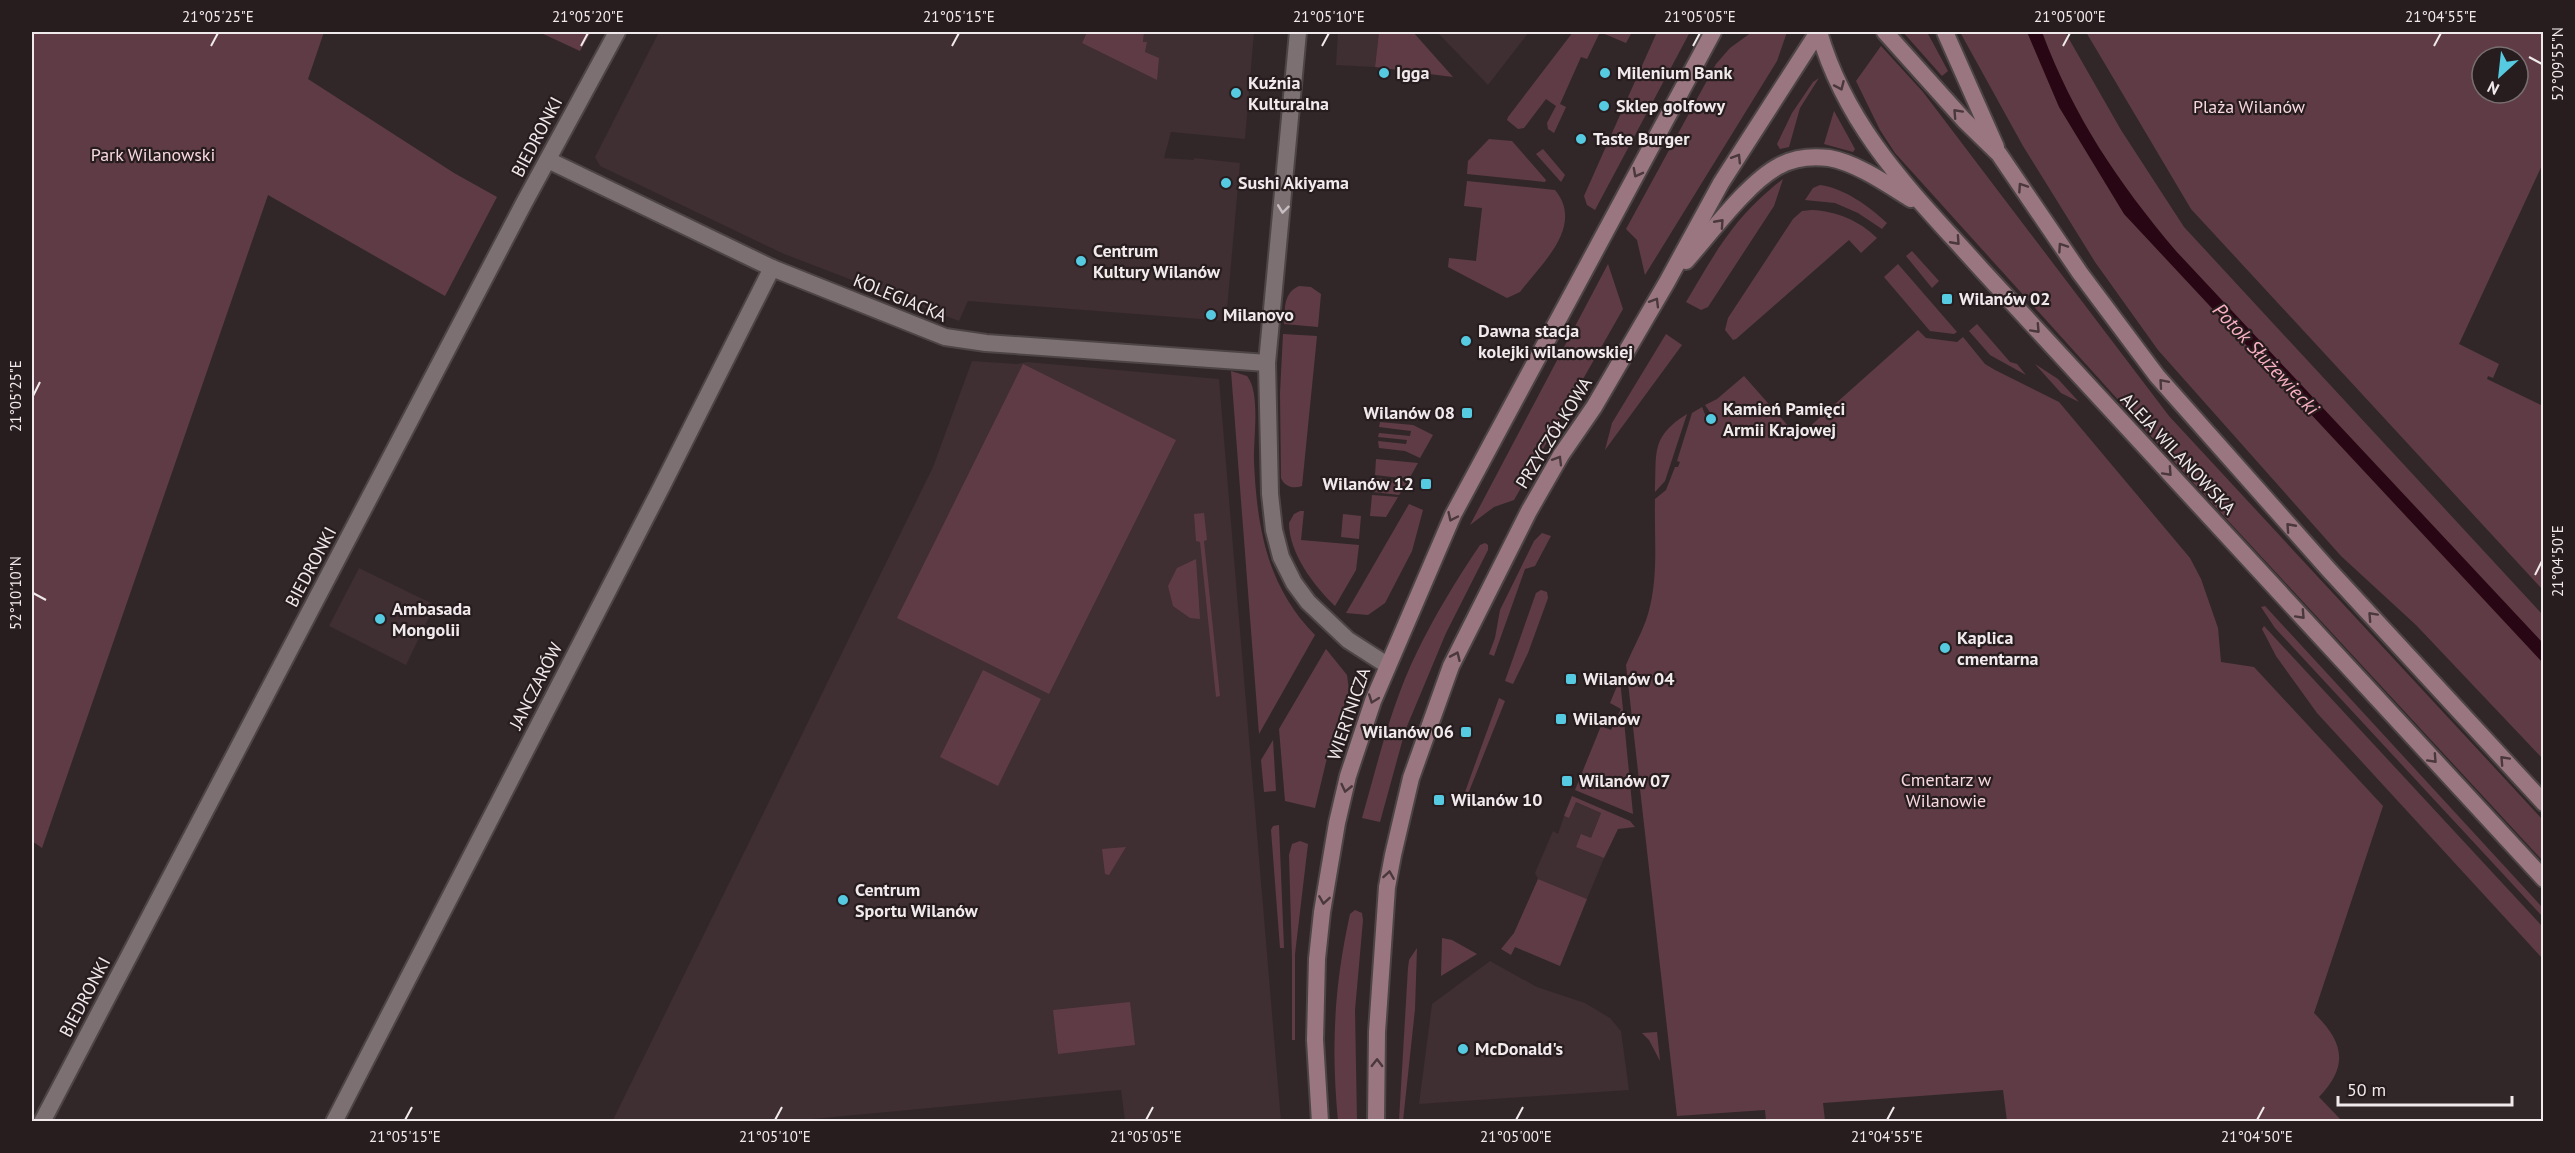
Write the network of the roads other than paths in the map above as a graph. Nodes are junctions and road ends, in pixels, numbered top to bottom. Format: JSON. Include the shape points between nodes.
{"nodes":[{"id":1,"x":617,"y":32,"type":"edge"},
{"id":2,"x":1298,"y":32,"type":"edge"},
{"id":3,"x":1713,"y":32,"type":"edge"},
{"id":4,"x":1722,"y":32,"type":"edge"},
{"id":5,"x":1818,"y":32,"type":"edge"},
{"id":6,"x":1885,"y":32,"type":"edge"},
{"id":7,"x":1945,"y":32,"type":"edge"},
{"id":8,"x":1704,"y":47,"type":"junction"},
{"id":9,"x":1999,"y":154,"type":"junction"},
{"id":10,"x":548,"y":160,"type":"junction"},
{"id":11,"x":1929,"y":211,"type":"junction"},
{"id":12,"x":772,"y":268,"type":"junction"},
{"id":13,"x":1667,"y":282,"type":"junction"},
{"id":14,"x":1267,"y":363,"type":"junction"},
{"id":15,"x":1387,"y":665,"type":"junction"},
{"id":16,"x":2544,"y":803,"type":"edge"},
{"id":17,"x":2544,"y":879,"type":"edge"},
{"id":18,"x":42,"y":1122,"type":"edge"},
{"id":19,"x":334,"y":1122,"type":"edge"},
{"id":20,"x":1320,"y":1122,"type":"edge"},
{"id":21,"x":1376,"y":1122,"type":"edge"}],
"edges":[{"from":1,"to":10,"type":"street","name":"BIEDRONKI"},
{"from":2,"to":14,"type":"street","name":"WIERTNICZA","one_way":true},
{"from":3,"to":8,"type":"main road"},
{"from":4,"to":8,"type":"main road"},
{"from":5,"to":11,"type":"main road","name":"ALEJA WILANOWSKA","one_way":true,"via":[[1859,124]]},
{"from":13,"to":5,"type":"main road","name":"PRZYCZÓŁKOWA","one_way":true,"via":[[1721,183]]},
{"from":9,"to":6,"type":"main road","name":"ALEJA WILANOWSKA","one_way":true},
{"from":7,"to":9,"type":"main road"},
{"from":8,"to":15,"type":"main road","one_way":true,"via":[[1453,515]]},
{"from":16,"to":9,"type":"main road","name":"ALEJA WILANOWSKA","one_way":true,"via":[[2157,376],[2080,273]]},
{"from":10,"to":12,"type":"street","name":"KOLEGIACKA"},
{"from":10,"to":18,"type":"street","name":"BIEDRONKI"},
{"from":13,"to":11,"type":"main road","one_way":true,"via":[[1750,190],[1778,166],[1792,160],[1810,157],[1849,165]]},
{"from":11,"to":17,"type":"main road","name":"ALEJA WILANOWSKA","one_way":true},
{"from":12,"to":14,"type":"street","name":"KOLEGIACKA","via":[[945,337]]},
{"from":12,"to":19,"type":"street","name":"JANCZARÓW"},
{"from":21,"to":13,"type":"main road","name":"PRZYCZÓŁKOWA","one_way":true,"via":[[1377,1032],[1388,887],[1411,778],[1434,710],[1469,626],[1529,511]]},
{"from":14,"to":15,"type":"street","name":"WIERTNICZA","via":[[1270,494],[1281,557],[1294,583],[1316,610],[1348,640]]},
{"from":15,"to":20,"type":"main road","name":"WIERTNICZA","one_way":true,"via":[[1348,776],[1322,912],[1315,1040]]}]}
